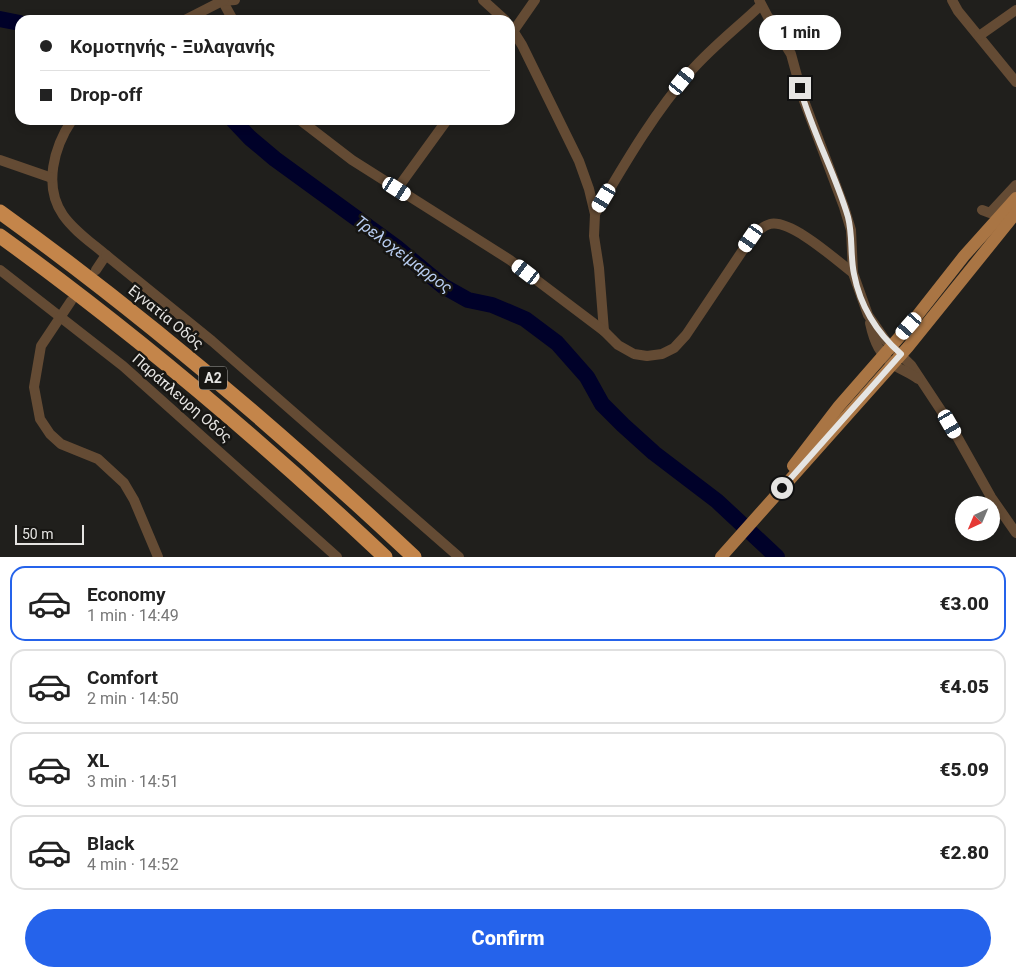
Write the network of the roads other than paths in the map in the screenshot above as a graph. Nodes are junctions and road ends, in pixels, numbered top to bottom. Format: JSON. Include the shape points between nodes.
{"nodes":[{"id":1,"x":223,"y":0,"type":"edge"},
{"id":2,"x":235,"y":0,"type":"edge"},
{"id":3,"x":484,"y":0,"type":"edge"},
{"id":4,"x":535,"y":0,"type":"edge"},
{"id":5,"x":952,"y":0,"type":"edge"},
{"id":6,"x":760,"y":3,"type":"edge"},
{"id":7,"x":1016,"y":10,"type":"edge"},
{"id":8,"x":194,"y":15,"type":"edge"},
{"id":9,"x":230,"y":15,"type":"edge"},
{"id":10,"x":500,"y":15,"type":"edge"},
{"id":11,"x":515,"y":26,"type":"edge"},
{"id":12,"x":979,"y":36,"type":"junction"},
{"id":13,"x":515,"y":39,"type":"edge"},
{"id":14,"x":1016,"y":82,"type":"edge"},
{"id":15,"x":70,"y":125,"type":"edge"},
{"id":16,"x":306,"y":125,"type":"edge"},
{"id":17,"x":443,"y":125,"type":"edge"},
{"id":18,"x":0,"y":160,"type":"edge"},
{"id":19,"x":52,"y":178,"type":"junction"},
{"id":20,"x":1016,"y":185,"type":"edge"},
{"id":21,"x":397,"y":189,"type":"junction"},
{"id":22,"x":1016,"y":198,"type":"edge"},
{"id":23,"x":982,"y":210,"type":"dead end"},
{"id":24,"x":0,"y":212,"type":"edge"},
{"id":25,"x":1016,"y":213,"type":"edge"},
{"id":26,"x":595,"y":214,"type":"junction"},
{"id":27,"x":0,"y":236,"type":"edge"},
{"id":28,"x":106,"y":255,"type":"junction"},
{"id":29,"x":0,"y":270,"type":"edge"},
{"id":30,"x":96,"y":270,"type":"dead end"},
{"id":31,"x":854,"y":273,"type":"junction"},
{"id":32,"x":70,"y":301,"type":"dead end"},
{"id":33,"x":60,"y":315,"type":"junction"},
{"id":34,"x":604,"y":331,"type":"junction"},
{"id":35,"x":892,"y":355,"type":"junction"},
{"id":36,"x":1016,"y":533,"type":"edge"},
{"id":37,"x":158,"y":557,"type":"edge"},
{"id":38,"x":337,"y":557,"type":"edge"},
{"id":39,"x":385,"y":557,"type":"edge"},
{"id":40,"x":414,"y":557,"type":"edge"},
{"id":41,"x":459,"y":557,"type":"edge"},
{"id":42,"x":721,"y":557,"type":"edge"}],
"edges":[{"from":1,"to":2,"type":"street"},
{"from":1,"to":8,"type":"street"},
{"from":1,"to":9,"type":"street"},
{"from":3,"to":10,"type":"street"},
{"from":4,"to":11,"type":"street"},
{"from":5,"to":12,"type":"street"},
{"from":6,"to":26,"type":"street","via":[[691,70],[632,151]]},
{"from":6,"to":31,"type":"street","via":[[793,59],[803,98],[846,212],[851,230]]},
{"from":7,"to":12,"type":"street"},
{"from":12,"to":14,"type":"street"},
{"from":13,"to":26,"type":"street","via":[[579,161]]},
{"from":15,"to":19,"type":"street","via":[[55,157]]},
{"from":16,"to":21,"type":"street"},
{"from":17,"to":21,"type":"street"},
{"from":18,"to":19,"type":"street"},
{"from":19,"to":28,"type":"street","via":[[54,197],[64,218]]},
{"from":20,"to":23,"type":"street","via":[[990,213]]},
{"from":21,"to":34,"type":"street","via":[[510,260]]},
{"from":22,"to":35,"type":"main road","via":[[964,256]]},
{"from":24,"to":40,"type":"highway","name":"Εγνατία Οδός","number":"Α2","via":[[105,290],[264,420]]},
{"from":25,"to":35,"type":"main road"},
{"from":26,"to":34,"type":"street","via":[[594,236]]},
{"from":27,"to":39,"type":"highway","number":"Α2","via":[[170,367],[330,505]]},
{"from":28,"to":30,"type":"street"},
{"from":28,"to":41,"type":"street","via":[[212,340]]},
{"from":29,"to":33,"type":"street","name":"Παράπλευρη Οδός"},
{"from":31,"to":34,"type":"street","via":[[792,229],[769,224],[751,238],[674,348],[662,354],[634,354],[618,345]]},
{"from":31,"to":35,"type":"street","via":[[868,315]]},
{"from":32,"to":33,"type":"street"},
{"from":33,"to":37,"type":"street","via":[[41,346],[35,372],[34,387],[40,419],[61,444],[98,459],[124,483]]},
{"from":33,"to":38,"type":"street","name":"Παράπλευρη Οδός","via":[[138,379]]},
{"from":35,"to":36,"type":"street","via":[[921,382]]},
{"from":35,"to":42,"type":"main road"}]}
